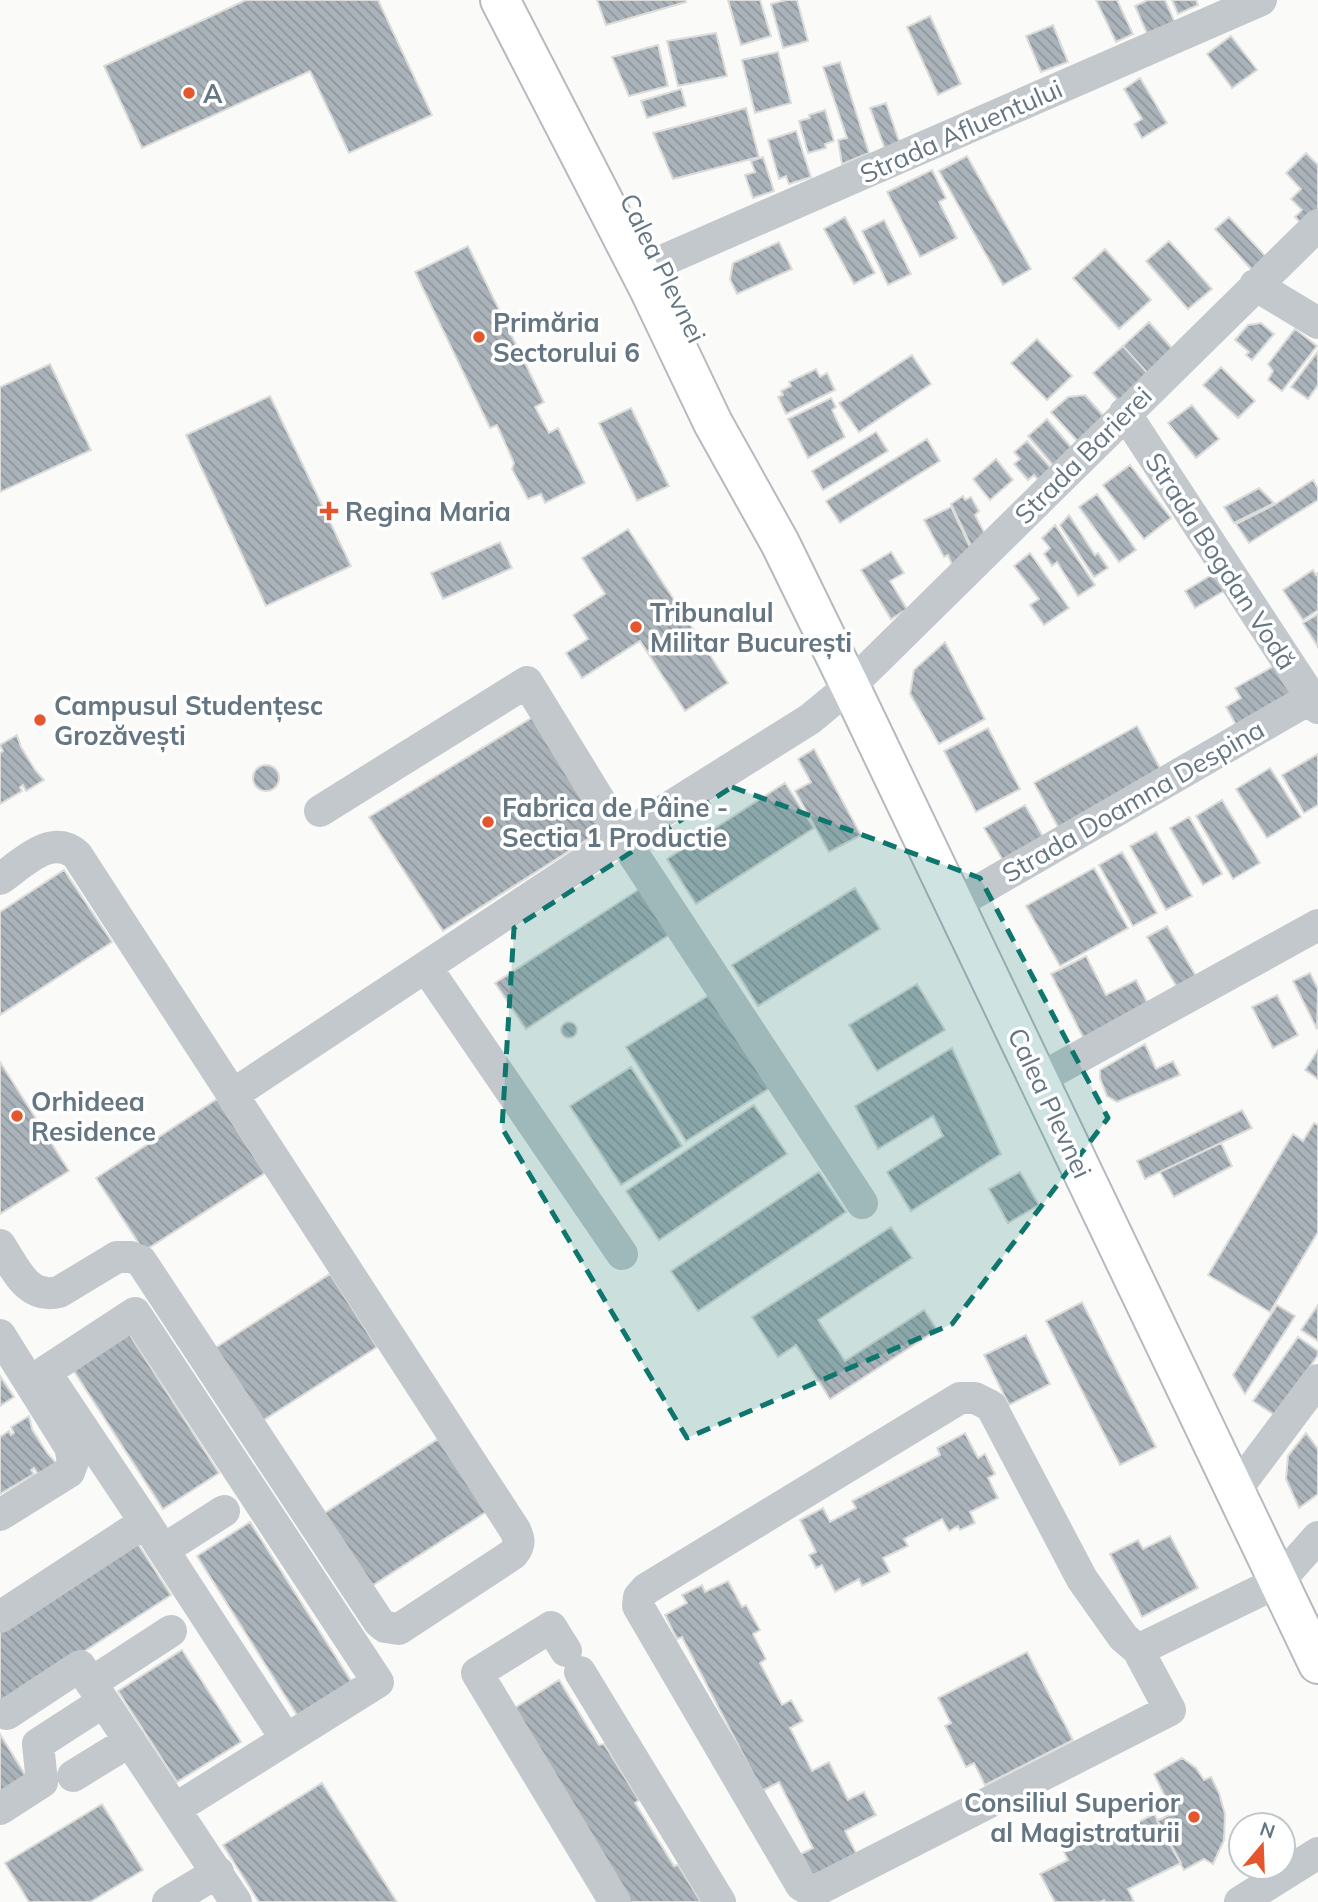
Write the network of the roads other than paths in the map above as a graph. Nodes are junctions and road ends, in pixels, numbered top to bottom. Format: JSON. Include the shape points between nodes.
{"nodes":[{"id":1,"x":471,"y":0,"type":"edge"},
{"id":2,"x":1261,"y":0,"type":"edge"},
{"id":3,"x":521,"y":2,"type":"edge"},
{"id":4,"x":546,"y":90,"type":"junction"},
{"id":5,"x":1318,"y":225,"type":"edge"},
{"id":6,"x":662,"y":261,"type":"junction"},
{"id":7,"x":1255,"y":285,"type":"junction"},
{"id":8,"x":1318,"y":323,"type":"edge"},
{"id":9,"x":1125,"y":413,"type":"junction"},
{"id":10,"x":780,"y":544,"type":"junction"},
{"id":11,"x":850,"y":686,"type":"junction"},
{"id":12,"x":1315,"y":703,"type":"edge"},
{"id":13,"x":320,"y":811,"type":"dead end"},
{"id":14,"x":622,"y":837,"type":"junction"},
{"id":15,"x":0,"y":879,"type":"edge"},
{"id":16,"x":954,"y":904,"type":"junction"},
{"id":17,"x":1318,"y":925,"type":"edge"},
{"id":18,"x":426,"y":967,"type":"junction"},
{"id":19,"x":1039,"y":1079,"type":"junction"},
{"id":20,"x":232,"y":1095,"type":"junction"},
{"id":21,"x":862,"y":1203,"type":"dead end"},
{"id":22,"x":0,"y":1245,"type":"edge"},
{"id":23,"x":622,"y":1254,"type":"dead end"},
{"id":24,"x":0,"y":1335,"type":"edge"},
{"id":25,"x":1318,"y":1380,"type":"edge"},
{"id":26,"x":1235,"y":1491,"type":"junction"},
{"id":27,"x":224,"y":1511,"type":"dead end"},
{"id":28,"x":0,"y":1515,"type":"edge"},
{"id":29,"x":145,"y":1522,"type":"junction"},
{"id":30,"x":1318,"y":1537,"type":"edge"},
{"id":31,"x":163,"y":1550,"type":"junction"},
{"id":32,"x":1278,"y":1582,"type":"junction"},
{"id":33,"x":0,"y":1617,"type":"edge"},
{"id":34,"x":171,"y":1631,"type":"dead end"},
{"id":35,"x":1138,"y":1650,"type":"junction"},
{"id":36,"x":1316,"y":1656,"type":"edge"},
{"id":37,"x":97,"y":1692,"type":"junction"},
{"id":38,"x":7,"y":1714,"type":"dead end"},
{"id":39,"x":286,"y":1739,"type":"junction"},
{"id":40,"x":130,"y":1741,"type":"junction"},
{"id":41,"x":74,"y":1776,"type":"dead end"},
{"id":42,"x":0,"y":1809,"type":"edge"},
{"id":43,"x":175,"y":1809,"type":"junction"},
{"id":44,"x":1318,"y":1853,"type":"edge"},
{"id":45,"x":218,"y":1872,"type":"junction"},
{"id":46,"x":168,"y":1902,"type":"edge"},
{"id":47,"x":236,"y":1902,"type":"edge"},
{"id":48,"x":615,"y":1902,"type":"edge"},
{"id":49,"x":720,"y":1902,"type":"edge"},
{"id":50,"x":1240,"y":1902,"type":"edge"}],
"edges":[{"from":1,"to":4,"type":"main road","name":"Calea Plevnei"},
{"from":2,"to":6,"type":"street","name":"Strada Afluentului"},
{"from":3,"to":4,"type":"main road","name":"Calea Plevnei"},
{"from":3,"to":6,"type":"main road","name":"Calea Plevnei"},
{"from":4,"to":10,"type":"main road","name":"Calea Plevnei","via":[[713,423]]},
{"from":5,"to":7,"type":"street","name":"Strada Barierei"},
{"from":6,"to":10,"type":"main road","name":"Calea Plevnei","via":[[733,411]]},
{"from":7,"to":8,"type":"street"},
{"from":7,"to":9,"type":"street","name":"Strada Barierei"},
{"from":9,"to":11,"type":"street","name":"Strada Barierei"},
{"from":9,"to":12,"type":"street","name":"Strada Bogdan Vodă"},
{"from":10,"to":11,"type":"main road","name":"Calea Plevnei"},
{"from":11,"to":14,"type":"street","name":"Strada Barierei","via":[[810,719]]},
{"from":11,"to":16,"type":"main road","name":"Calea Plevnei"},
{"from":12,"to":16,"type":"street","name":"Strada Doamna Despina"},
{"from":13,"to":14,"type":"street","via":[[527,682]]},
{"from":14,"to":18,"type":"street","name":"Strada Barierei"},
{"from":14,"to":21,"type":"street"},
{"from":15,"to":20,"type":"street","via":[[48,847],[69,848],[77,855]]},
{"from":16,"to":19,"type":"main road","name":"Calea Plevnei"},
{"from":17,"to":19,"type":"street"},
{"from":18,"to":20,"type":"street","name":"Strada Barierei"},
{"from":18,"to":23,"type":"street"},
{"from":19,"to":26,"type":"main road","name":"Calea Plevnei"},
{"from":20,"to":22,"type":"street","via":[[520,1539],[513,1554],[400,1629],[379,1622],[141,1261],[117,1257],[48,1295],[25,1284]]},
{"from":24,"to":28,"type":"street","via":[[70,1447],[73,1461],[69,1472]]},
{"from":25,"to":26,"type":"street"},
{"from":26,"to":32,"type":"main road","name":"Calea Plevnei"},
{"from":27,"to":31,"type":"street"},
{"from":29,"to":31,"type":"street"},
{"from":29,"to":33,"type":"street"},
{"from":29,"to":39,"type":"street","via":[[45,1372],[135,1313],[378,1682]]},
{"from":30,"to":32,"type":"street"},
{"from":31,"to":39,"type":"street"},
{"from":32,"to":35,"type":"street"},
{"from":32,"to":36,"type":"main road","name":"Calea Plevnei"},
{"from":34,"to":37,"type":"street"},
{"from":35,"to":35,"type":"street","via":[[1123,1637],[1082,1579],[991,1406],[975,1398],[960,1398],[657,1582],[639,1597],[638,1606],[801,1885],[810,1890],[1170,1710]]},
{"from":37,"to":38,"type":"street","via":[[80,1666]]},
{"from":37,"to":40,"type":"street"},
{"from":37,"to":42,"type":"street","via":[[38,1744],[42,1782]]},
{"from":39,"to":43,"type":"street"},
{"from":40,"to":41,"type":"street"},
{"from":40,"to":43,"type":"street"},
{"from":43,"to":45,"type":"street"},
{"from":44,"to":50,"type":"street"},
{"from":45,"to":46,"type":"street"},
{"from":45,"to":47,"type":"street"},
{"from":48,"to":49,"type":"street","via":[[477,1673],[551,1628]]}]}
